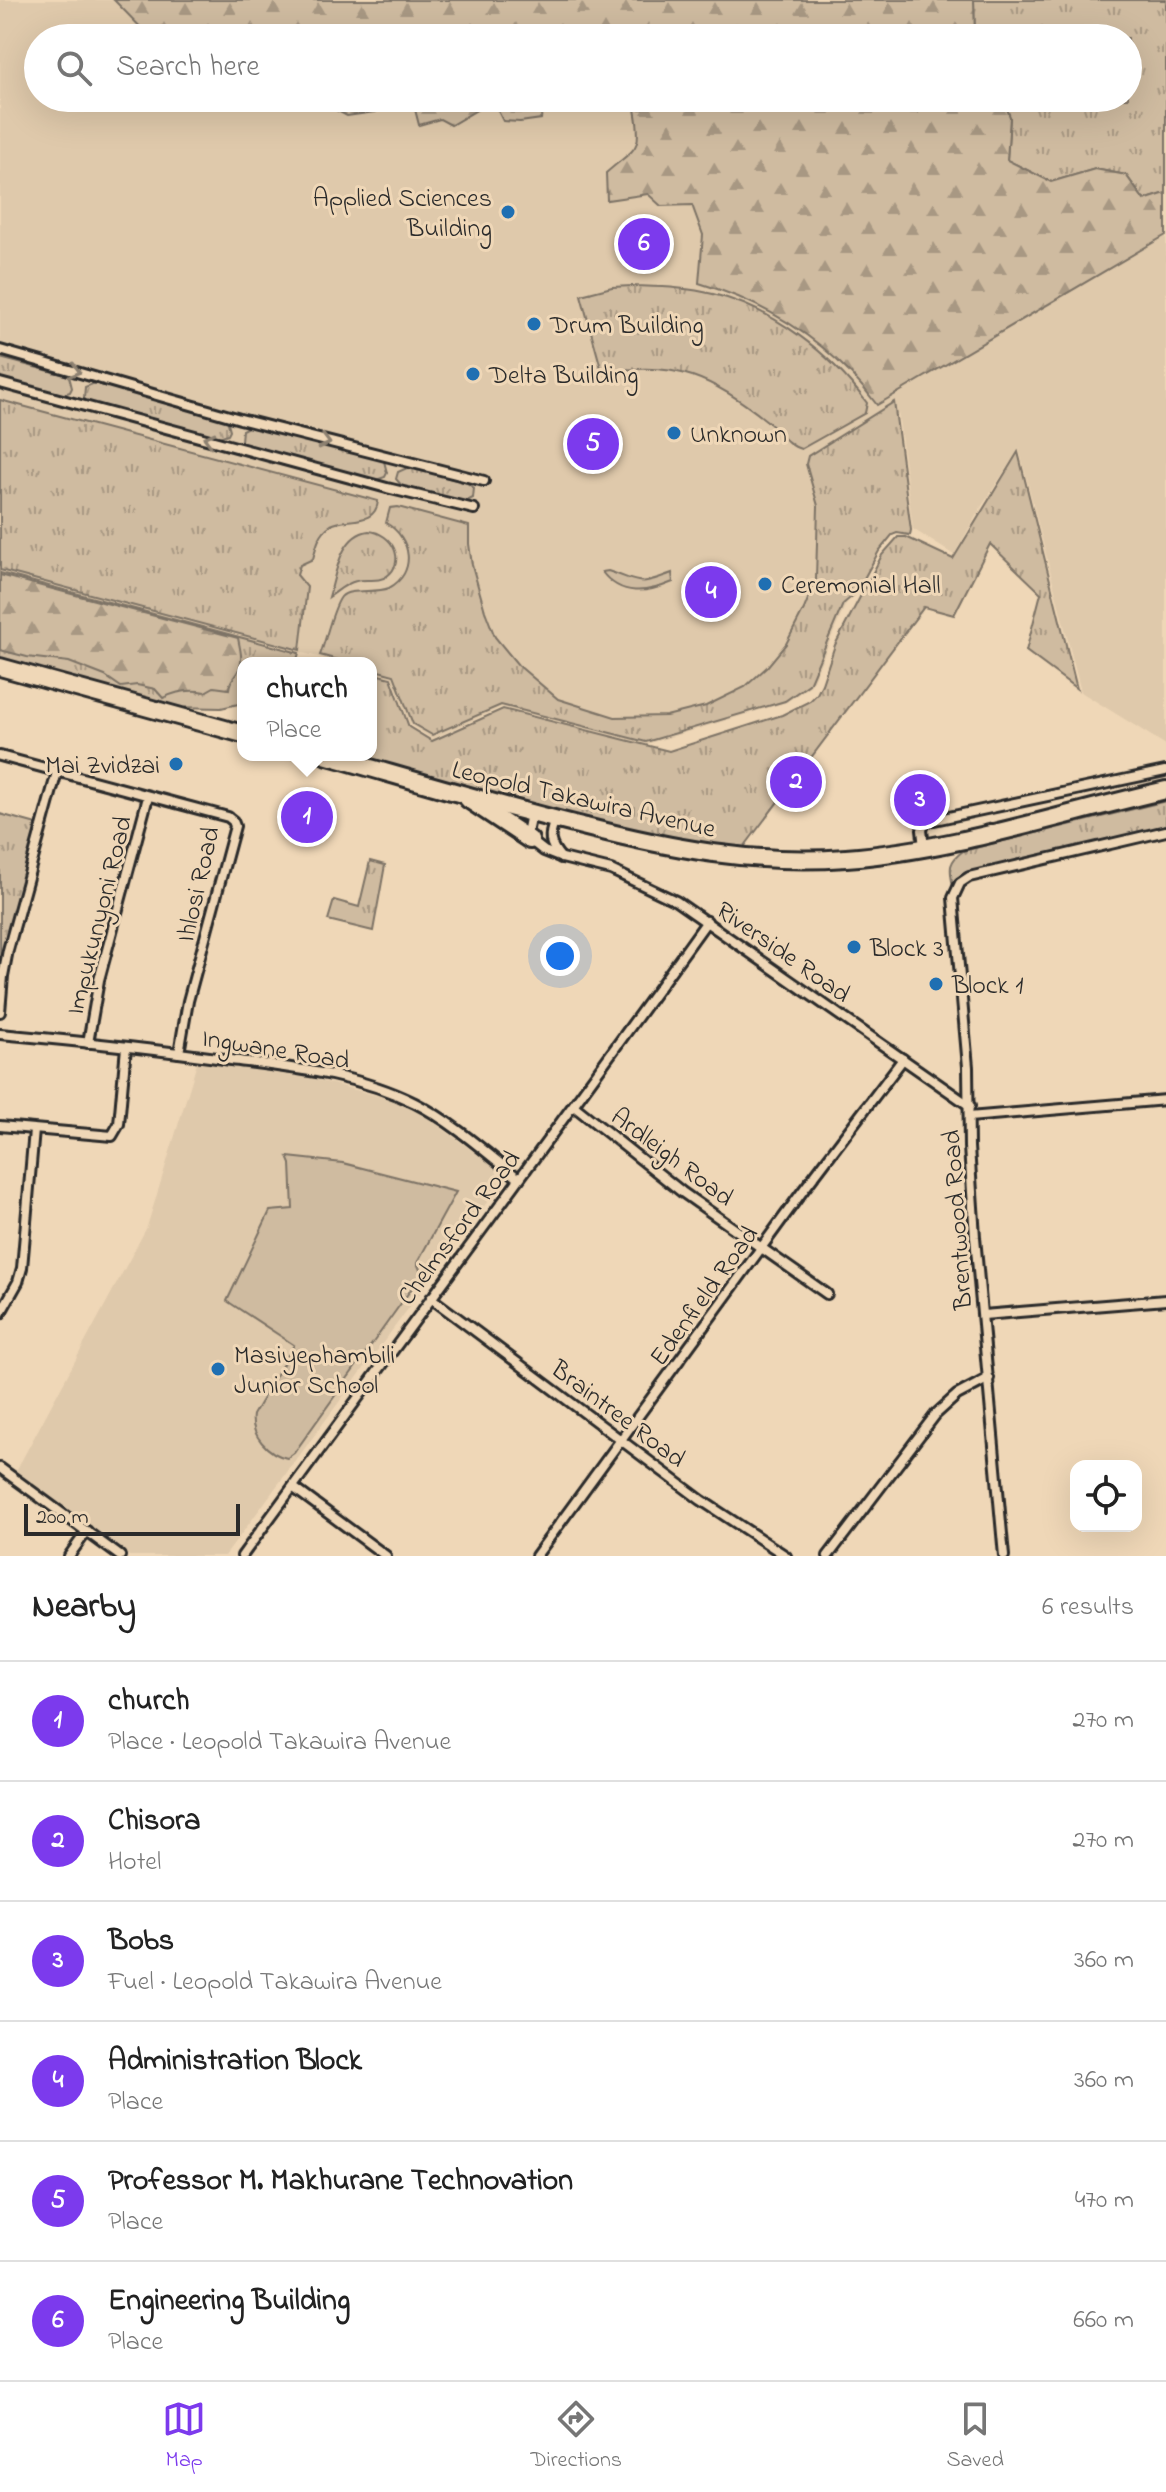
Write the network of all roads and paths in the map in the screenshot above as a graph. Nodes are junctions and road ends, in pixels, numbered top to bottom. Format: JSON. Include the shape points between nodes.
{"nodes":[{"id":1,"x":0,"y":350,"type":"edge"},
{"id":2,"x":0,"y":383,"type":"edge"},
{"id":3,"x":484,"y":481,"type":"dead end"},
{"id":4,"x":474,"y":509,"type":"dead end"},
{"id":5,"x":0,"y":667,"type":"edge"},
{"id":6,"x":237,"y":731,"type":"edge"},
{"id":7,"x":0,"y":756,"type":"edge"},
{"id":8,"x":346,"y":761,"type":"edge"},
{"id":9,"x":1165,"y":771,"type":"edge"},
{"id":10,"x":57,"y":772,"type":"junction"},
{"id":11,"x":1166,"y":790,"type":"edge"},
{"id":12,"x":462,"y":795,"type":"junction"},
{"id":13,"x":148,"y":797,"type":"junction"},
{"id":14,"x":531,"y":813,"type":"junction"},
{"id":15,"x":555,"y":820,"type":"junction"},
{"id":16,"x":1166,"y":831,"type":"edge"},
{"id":17,"x":530,"y":840,"type":"junction"},
{"id":18,"x":924,"y":848,"type":"junction"},
{"id":19,"x":562,"y":858,"type":"junction"},
{"id":20,"x":707,"y":921,"type":"junction"},
{"id":21,"x":0,"y":1012,"type":"edge"},
{"id":22,"x":0,"y":1034,"type":"edge"},
{"id":23,"x":88,"y":1043,"type":"junction"},
{"id":24,"x":126,"y":1047,"type":"junction"},
{"id":25,"x":179,"y":1053,"type":"junction"},
{"id":26,"x":903,"y":1059,"type":"junction"},
{"id":27,"x":1166,"y":1100,"type":"edge"},
{"id":28,"x":574,"y":1106,"type":"junction"},
{"id":29,"x":970,"y":1106,"type":"junction"},
{"id":30,"x":969,"y":1117,"type":"junction"},
{"id":31,"x":0,"y":1126,"type":"edge"},
{"id":32,"x":34,"y":1130,"type":"junction"},
{"id":33,"x":518,"y":1178,"type":"junction"},
{"id":34,"x":763,"y":1247,"type":"junction"},
{"id":35,"x":827,"y":1294,"type":"dead end"},
{"id":36,"x":431,"y":1298,"type":"junction"},
{"id":37,"x":1166,"y":1300,"type":"edge"},
{"id":38,"x":0,"y":1314,"type":"edge"},
{"id":39,"x":983,"y":1315,"type":"junction"},
{"id":40,"x":989,"y":1378,"type":"junction"},
{"id":41,"x":622,"y":1439,"type":"junction"},
{"id":42,"x":0,"y":1468,"type":"edge"},
{"id":43,"x":294,"y":1488,"type":"junction"},
{"id":44,"x":87,"y":1531,"type":"junction"},
{"id":45,"x":69,"y":1556,"type":"edge"},
{"id":46,"x":120,"y":1556,"type":"edge"},
{"id":47,"x":242,"y":1556,"type":"edge"},
{"id":48,"x":386,"y":1556,"type":"edge"},
{"id":49,"x":536,"y":1556,"type":"edge"},
{"id":50,"x":786,"y":1556,"type":"edge"},
{"id":51,"x":828,"y":1556,"type":"edge"},
{"id":52,"x":1004,"y":1556,"type":"edge"}],
"edges":[{"from":1,"to":3,"type":"street","one_way":true},
{"from":4,"to":2,"type":"street","one_way":true},
{"from":5,"to":6,"type":"highway"},
{"from":7,"to":10,"type":"street","name":"Ihlosi Road"},
{"from":8,"to":12,"type":"highway","name":"Leopold Takawira Avenue"},
{"from":9,"to":18,"type":"street","via":[[925,822]]},
{"from":10,"to":13,"type":"street","name":"Ihlosi Road"},
{"from":10,"to":21,"type":"street","via":[[8,950]]},
{"from":11,"to":18,"type":"highway","name":"Leopold Takawira Avenue"},
{"from":12,"to":14,"type":"highway","name":"Leopold Takawira Avenue"},
{"from":12,"to":17,"type":"highway"},
{"from":13,"to":23,"type":"street","name":"Impukunyoni Road","via":[[99,980]]},
{"from":13,"to":25,"type":"street","name":"Ihlosi Road","via":[[231,818],[235,826]]},
{"from":14,"to":15,"type":"highway","name":"Leopold Takawira Avenue"},
{"from":14,"to":17,"type":"street"},
{"from":15,"to":18,"type":"highway","name":"Leopold Takawira Avenue","via":[[681,849],[768,859],[845,858]]},
{"from":15,"to":19,"type":"street","via":[[549,840]]},
{"from":16,"to":29,"type":"street","name":"Brentwood Road","via":[[960,883],[953,898]]},
{"from":17,"to":19,"type":"street","name":"Riverside Road"},
{"from":19,"to":20,"type":"street","name":"Riverside Road","via":[[626,876]]},
{"from":20,"to":26,"type":"street","name":"Riverside Road"},
{"from":20,"to":28,"type":"street","name":"Chelmsford Road"},
{"from":22,"to":23,"type":"street","name":"Ingwane Road"},
{"from":23,"to":24,"type":"street","name":"Ingwane Road"},
{"from":24,"to":25,"type":"street","name":"Ingwane Road"},
{"from":24,"to":32,"type":"street","via":[[115,1133]]},
{"from":25,"to":33,"type":"street","name":"Ingwane Road","via":[[305,1069],[374,1086],[427,1110]]},
{"from":26,"to":29,"type":"street","name":"Riverside Road"},
{"from":26,"to":34,"type":"street","name":"Edenfield Road"},
{"from":27,"to":30,"type":"street"},
{"from":28,"to":33,"type":"street","name":"Chelmsford Road"},
{"from":28,"to":34,"type":"street","name":"Ardleigh Road","via":[[682,1192]]},
{"from":29,"to":30,"type":"street","name":"Brentwood Road"},
{"from":30,"to":39,"type":"street","name":"Brentwood Road"},
{"from":31,"to":32,"type":"street"},
{"from":32,"to":38,"type":"street","via":[[22,1268]]},
{"from":33,"to":36,"type":"street","name":"Chelmsford Road"},
{"from":34,"to":35,"type":"street","name":"Ardleigh Road"},
{"from":34,"to":41,"type":"street","name":"Edenfield Road"},
{"from":36,"to":41,"type":"street","name":"Braintree Road"},
{"from":36,"to":43,"type":"street","name":"Chelmsford Road"},
{"from":37,"to":39,"type":"street"},
{"from":39,"to":40,"type":"street","name":"Brentwood Road"},
{"from":40,"to":51,"type":"street","via":[[936,1414]]},
{"from":40,"to":52,"type":"street","name":"Brentwood Road"},
{"from":41,"to":49,"type":"street","name":"Edenfield Road"},
{"from":41,"to":50,"type":"street","name":"Braintree Road"},
{"from":42,"to":44,"type":"street"},
{"from":43,"to":47,"type":"street","name":"Chelmsford Road"},
{"from":43,"to":48,"type":"street"},
{"from":44,"to":45,"type":"street"},
{"from":44,"to":46,"type":"street"}]}
